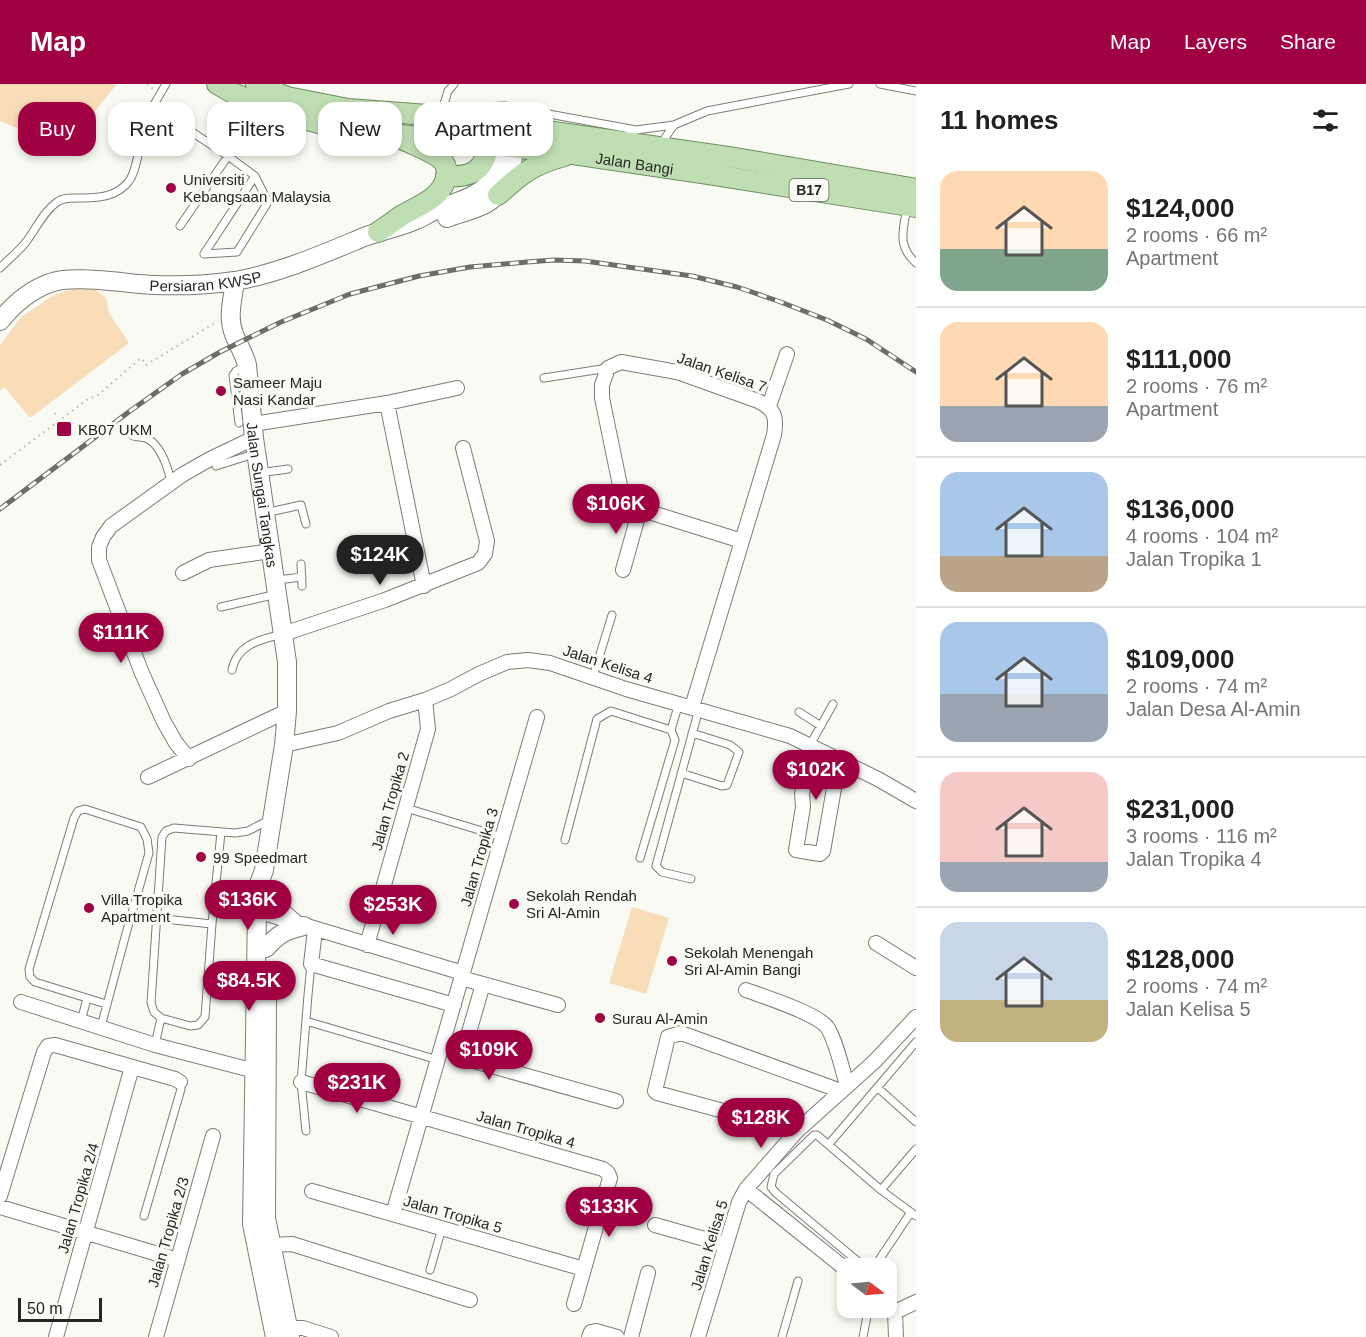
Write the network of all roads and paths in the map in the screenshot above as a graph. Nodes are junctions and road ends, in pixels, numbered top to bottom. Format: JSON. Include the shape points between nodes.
{"nodes":[{"id":1,"x":166,"y":84,"type":"edge"},
{"id":2,"x":216,"y":84,"type":"edge"},
{"id":3,"x":256,"y":84,"type":"edge"},
{"id":4,"x":454,"y":84,"type":"edge"},
{"id":5,"x":843,"y":84,"type":"edge"},
{"id":6,"x":849,"y":84,"type":"edge"},
{"id":7,"x":880,"y":84,"type":"edge"},
{"id":8,"x":900,"y":86,"type":"edge"},
{"id":9,"x":916,"y":90,"type":"edge"},
{"id":10,"x":155,"y":102,"type":"edge"},
{"id":11,"x":445,"y":102,"type":"edge"},
{"id":12,"x":414,"y":114,"type":"edge"},
{"id":13,"x":553,"y":121,"type":"edge"},
{"id":14,"x":318,"y":123,"type":"edge"},
{"id":15,"x":674,"y":124,"type":"junction"},
{"id":16,"x":553,"y":125,"type":"edge"},
{"id":17,"x":564,"y":125,"type":"junction"},
{"id":18,"x":636,"y":130,"type":"junction"},
{"id":19,"x":402,"y":140,"type":"edge"},
{"id":20,"x":616,"y":141,"type":"junction"},
{"id":21,"x":658,"y":147,"type":"junction"},
{"id":22,"x":553,"y":152,"type":"edge"},
{"id":23,"x":573,"y":154,"type":"junction"},
{"id":24,"x":137,"y":156,"type":"edge"},
{"id":25,"x":228,"y":156,"type":"joint"},
{"id":26,"x":491,"y":156,"type":"edge"},
{"id":27,"x":501,"y":156,"type":"edge"},
{"id":28,"x":509,"y":156,"type":"edge"},
{"id":29,"x":255,"y":176,"type":"junction"},
{"id":30,"x":446,"y":177,"type":"junction"},
{"id":31,"x":498,"y":195,"type":"junction"},
{"id":32,"x":913,"y":201,"type":"edge"},
{"id":33,"x":416,"y":220,"type":"junction"},
{"id":34,"x":180,"y":226,"type":"dead end"},
{"id":35,"x":378,"y":232,"type":"junction"},
{"id":36,"x":916,"y":263,"type":"edge"},
{"id":37,"x":0,"y":268,"type":"edge"},
{"id":38,"x":235,"y":280,"type":"junction"},
{"id":39,"x":231,"y":319,"type":"junction"},
{"id":40,"x":0,"y":321,"type":"edge"},
{"id":41,"x":787,"y":354,"type":"dead end"},
{"id":42,"x":608,"y":368,"type":"junction"},
{"id":43,"x":544,"y":378,"type":"dead end"},
{"id":44,"x":457,"y":388,"type":"dead end"},
{"id":45,"x":387,"y":403,"type":"junction"},
{"id":46,"x":769,"y":406,"type":"junction"},
{"id":47,"x":55,"y":413,"type":"dead end"},
{"id":48,"x":59,"y":420,"type":"junction"},
{"id":49,"x":251,"y":435,"type":"junction"},
{"id":50,"x":133,"y":436,"type":"dead end"},
{"id":51,"x":463,"y":448,"type":"dead end"},
{"id":52,"x":0,"y":465,"type":"edge"},
{"id":53,"x":216,"y":466,"type":"dead end"},
{"id":54,"x":288,"y":469,"type":"dead end"},
{"id":55,"x":259,"y":473,"type":"junction"},
{"id":56,"x":171,"y":482,"type":"junction"},
{"id":57,"x":640,"y":509,"type":"junction"},
{"id":58,"x":266,"y":513,"type":"junction"},
{"id":59,"x":306,"y":524,"type":"dead end"},
{"id":60,"x":742,"y":541,"type":"junction"},
{"id":61,"x":271,"y":551,"type":"junction"},
{"id":62,"x":301,"y":564,"type":"dead end"},
{"id":63,"x":623,"y":570,"type":"dead end"},
{"id":64,"x":183,"y":573,"type":"dead end"},
{"id":65,"x":302,"y":577,"type":"junction"},
{"id":66,"x":302,"y":586,"type":"dead end"},
{"id":67,"x":424,"y":586,"type":"junction"},
{"id":68,"x":276,"y":587,"type":"junction"},
{"id":69,"x":221,"y":608,"type":"dead end"},
{"id":70,"x":612,"y":615,"type":"dead end"},
{"id":71,"x":283,"y":634,"type":"junction"},
{"id":72,"x":232,"y":670,"type":"dead end"},
{"id":73,"x":593,"y":677,"type":"junction"},
{"id":74,"x":425,"y":700,"type":"junction"},
{"id":75,"x":833,"y":704,"type":"dead end"},
{"id":76,"x":690,"y":706,"type":"junction"},
{"id":77,"x":799,"y":712,"type":"dead end"},
{"id":78,"x":287,"y":716,"type":"junction"},
{"id":79,"x":537,"y":717,"type":"dead end"},
{"id":80,"x":821,"y":726,"type":"junction"},
{"id":81,"x":672,"y":730,"type":"junction"},
{"id":82,"x":692,"y":733,"type":"junction"},
{"id":83,"x":284,"y":744,"type":"junction"},
{"id":84,"x":813,"y":746,"type":"junction"},
{"id":85,"x":189,"y":759,"type":"junction"},
{"id":86,"x":839,"y":760,"type":"junction"},
{"id":87,"x":681,"y":773,"type":"junction"},
{"id":88,"x":148,"y":777,"type":"dead end"},
{"id":89,"x":916,"y":801,"type":"edge"},
{"id":90,"x":406,"y":808,"type":"junction"},
{"id":91,"x":272,"y":819,"type":"junction"},
{"id":92,"x":221,"y":832,"type":"junction"},
{"id":93,"x":502,"y":837,"type":"junction"},
{"id":94,"x":565,"y":840,"type":"dead end"},
{"id":95,"x":640,"y":858,"type":"dead end"},
{"id":96,"x":264,"y":870,"type":"junction"},
{"id":97,"x":691,"y":879,"type":"dead end"},
{"id":98,"x":269,"y":891,"type":"junction"},
{"id":99,"x":262,"y":913,"type":"junction"},
{"id":100,"x":155,"y":918,"type":"junction"},
{"id":101,"x":212,"y":924,"type":"junction"},
{"id":102,"x":304,"y":926,"type":"junction"},
{"id":103,"x":876,"y":943,"type":"dead end"},
{"id":104,"x":367,"y":945,"type":"junction"},
{"id":105,"x":266,"y":948,"type":"junction"},
{"id":106,"x":311,"y":964,"type":"junction"},
{"id":107,"x":916,"y":968,"type":"edge"},
{"id":108,"x":462,"y":975,"type":"junction"},
{"id":109,"x":483,"y":984,"type":"junction"},
{"id":110,"x":746,"y":990,"type":"dead end"},
{"id":111,"x":87,"y":999,"type":"junction"},
{"id":112,"x":21,"y":1002,"type":"dead end"},
{"id":113,"x":106,"y":1005,"type":"junction"},
{"id":114,"x":454,"y":1005,"type":"junction"},
{"id":115,"x":558,"y":1005,"type":"dead end"},
{"id":116,"x":916,"y":1017,"type":"edge"},
{"id":117,"x":161,"y":1018,"type":"junction"},
{"id":118,"x":81,"y":1021,"type":"junction"},
{"id":119,"x":306,"y":1021,"type":"junction"},
{"id":120,"x":101,"y":1027,"type":"junction"},
{"id":121,"x":916,"y":1042,"type":"edge"},
{"id":122,"x":155,"y":1045,"type":"junction"},
{"id":123,"x":438,"y":1060,"type":"junction"},
{"id":124,"x":132,"y":1067,"type":"junction"},
{"id":125,"x":260,"y":1073,"type":"junction"},
{"id":126,"x":180,"y":1082,"type":"joint"},
{"id":127,"x":302,"y":1082,"type":"junction"},
{"id":128,"x":844,"y":1088,"type":"junction"},
{"id":129,"x":878,"y":1088,"type":"junction"},
{"id":130,"x":616,"y":1101,"type":"dead end"},
{"id":131,"x":421,"y":1116,"type":"junction"},
{"id":132,"x":916,"y":1122,"type":"edge"},
{"id":133,"x":306,"y":1131,"type":"dead end"},
{"id":134,"x":797,"y":1131,"type":"junction"},
{"id":135,"x":213,"y":1136,"type":"dead end"},
{"id":136,"x":829,"y":1144,"type":"junction"},
{"id":137,"x":916,"y":1149,"type":"edge"},
{"id":138,"x":746,"y":1189,"type":"junction"},
{"id":139,"x":881,"y":1190,"type":"junction"},
{"id":140,"x":312,"y":1191,"type":"dead end"},
{"id":141,"x":0,"y":1196,"type":"edge"},
{"id":142,"x":0,"y":1207,"type":"edge"},
{"id":143,"x":393,"y":1214,"type":"junction"},
{"id":144,"x":914,"y":1214,"type":"edge"},
{"id":145,"x":144,"y":1216,"type":"dead end"},
{"id":146,"x":655,"y":1225,"type":"dead end"},
{"id":147,"x":442,"y":1228,"type":"junction"},
{"id":148,"x":86,"y":1233,"type":"junction"},
{"id":149,"x":271,"y":1245,"type":"junction"},
{"id":150,"x":726,"y":1245,"type":"junction"},
{"id":151,"x":854,"y":1258,"type":"edge"},
{"id":152,"x":881,"y":1258,"type":"edge"},
{"id":153,"x":178,"y":1260,"type":"junction"},
{"id":154,"x":837,"y":1262,"type":"edge"},
{"id":155,"x":584,"y":1269,"type":"junction"},
{"id":156,"x":430,"y":1270,"type":"dead end"},
{"id":157,"x":648,"y":1273,"type":"dead end"},
{"id":158,"x":798,"y":1281,"type":"dead end"},
{"id":159,"x":470,"y":1300,"type":"dead end"},
{"id":160,"x":916,"y":1302,"type":"edge"},
{"id":161,"x":574,"y":1304,"type":"dead end"},
{"id":162,"x":897,"y":1307,"type":"edge"},
{"id":163,"x":866,"y":1318,"type":"edge"},
{"id":164,"x":893,"y":1318,"type":"edge"},
{"id":165,"x":280,"y":1335,"type":"edge"},
{"id":166,"x":56,"y":1337,"type":"edge"},
{"id":167,"x":156,"y":1337,"type":"edge"},
{"id":168,"x":332,"y":1337,"type":"edge"},
{"id":169,"x":589,"y":1337,"type":"edge"},
{"id":170,"x":617,"y":1337,"type":"edge"},
{"id":171,"x":631,"y":1337,"type":"edge"},
{"id":172,"x":698,"y":1337,"type":"edge"},
{"id":173,"x":782,"y":1337,"type":"edge"},
{"id":174,"x":862,"y":1337,"type":"edge"},
{"id":175,"x":896,"y":1337,"type":"edge"}],
"edges":[{"from":1,"to":10,"type":"lane"},
{"from":2,"to":14,"type":"main road","name":"Jalan Bangi","number":"B17","via":[[281,113]]},
{"from":3,"to":12,"type":"main road","name":"Jalan Bangi","number":"B17","via":[[287,97],[348,109]]},
{"from":4,"to":11,"type":"lane"},
{"from":5,"to":6,"type":"lane"},
{"from":5,"to":15,"type":"lane","via":[[707,111]]},
{"from":7,"to":8,"type":"lane"},
{"from":8,"to":9,"type":"lane"},
{"from":13,"to":17,"type":"lane"},
{"from":15,"to":18,"type":"lane"},
{"from":15,"to":21,"type":"lane"},
{"from":16,"to":17,"type":"main road","name":"Jalan Bangi","number":"B17"},
{"from":17,"to":18,"type":"lane"},
{"from":17,"to":20,"type":"main road","name":"Jalan Bangi","number":"B17"},
{"from":18,"to":20,"type":"lane"},
{"from":19,"to":30,"type":"main road","via":[[442,161],[447,168]]},
{"from":20,"to":21,"type":"main road","name":"Jalan Bangi","number":"B17"},
{"from":21,"to":32,"type":"main road","name":"Jalan Bangi","number":"B17","via":[[735,158]]},
{"from":22,"to":23,"type":"main road","name":"Jalan Bangi","number":"B17"},
{"from":23,"to":31,"type":"main road","via":[[534,166]]},
{"from":23,"to":32,"type":"main road","name":"Jalan Bangi","number":"B17"},
{"from":24,"to":37,"type":"lane","via":[[130,180],[120,190],[112,195],[58,201]]},
{"from":25,"to":29,"type":"lane"},
{"from":25,"to":34,"type":"lane"},
{"from":26,"to":30,"type":"main road","via":[[464,177]]},
{"from":27,"to":33,"type":"street","name":"Persiaran KWSP","via":[[491,181],[475,195]]},
{"from":28,"to":31,"type":"street","via":[[513,161]]},
{"from":29,"to":29,"type":"lane","via":[[268,202],[237,252],[204,254]]},
{"from":30,"to":35,"type":"main road","via":[[436,196]]},
{"from":31,"to":33,"type":"street","name":"Persiaran KWSP","via":[[480,207],[441,220]]},
{"from":32,"to":36,"type":"lane","via":[[903,235],[908,256]]},
{"from":33,"to":35,"type":"street","name":"Persiaran KWSP"},
{"from":35,"to":38,"type":"street","name":"Persiaran KWSP","via":[[291,265]]},
{"from":38,"to":39,"type":"street","name":"Jalan Sungai Tangkas"},
{"from":38,"to":40,"type":"street","name":"Persiaran KWSP","via":[[199,285],[60,280],[19,301]]},
{"from":39,"to":48,"type":"path","via":[[221,319],[146,365],[141,358],[99,395]]},
{"from":39,"to":49,"type":"street","name":"Jalan Sungai Tangkas","via":[[247,365]]},
{"from":41,"to":46,"type":"street"},
{"from":42,"to":43,"type":"lane"},
{"from":42,"to":46,"type":"street","name":"Jalan Kelisa 7","via":[[621,362],[677,372]]},
{"from":42,"to":57,"type":"street","via":[[602,398],[623,500]]},
{"from":44,"to":45,"type":"street"},
{"from":45,"to":49,"type":"street"},
{"from":45,"to":67,"type":"street"},
{"from":46,"to":60,"type":"street","name":"Jalan Kelisa 7","via":[[776,425]]},
{"from":47,"to":48,"type":"path"},
{"from":48,"to":52,"type":"path"},
{"from":49,"to":53,"type":"lane"},
{"from":49,"to":55,"type":"street","name":"Jalan Sungai Tangkas"},
{"from":49,"to":56,"type":"street"},
{"from":50,"to":56,"type":"lane","via":[[148,439],[158,449]]},
{"from":51,"to":67,"type":"street","via":[[487,541],[485,554],[478,563]]},
{"from":54,"to":55,"type":"lane"},
{"from":55,"to":58,"type":"street","name":"Jalan Sungai Tangkas"},
{"from":56,"to":85,"type":"street","via":[[111,526],[99,547],[99,560],[141,672],[168,729]]},
{"from":57,"to":60,"type":"street"},
{"from":57,"to":63,"type":"street"},
{"from":58,"to":59,"type":"lane","via":[[301,505]]},
{"from":58,"to":61,"type":"street","name":"Jalan Sungai Tangkas"},
{"from":60,"to":76,"type":"street","name":"Jalan Kelisa 7"},
{"from":61,"to":64,"type":"street","via":[[209,560]]},
{"from":61,"to":68,"type":"street","name":"Jalan Sungai Tangkas"},
{"from":62,"to":65,"type":"lane"},
{"from":65,"to":66,"type":"lane"},
{"from":65,"to":68,"type":"lane"},
{"from":67,"to":71,"type":"street"},
{"from":68,"to":69,"type":"lane"},
{"from":68,"to":71,"type":"street","name":"Jalan Sungai Tangkas"},
{"from":70,"to":73,"type":"lane"},
{"from":71,"to":72,"type":"lane","via":[[251,644],[239,654]]},
{"from":71,"to":78,"type":"street","name":"Jalan Sungai Tangkas"},
{"from":73,"to":74,"type":"street","name":"Jalan Kelisa 4","via":[[550,663],[507,662]]},
{"from":73,"to":76,"type":"street","name":"Jalan Kelisa 4"},
{"from":74,"to":83,"type":"street","name":"Jalan Kelisa 4","via":[[338,733]]},
{"from":74,"to":90,"type":"street","name":"Jalan Tropika 2","via":[[428,729]]},
{"from":75,"to":80,"type":"lane"},
{"from":76,"to":81,"type":"lane"},
{"from":76,"to":82,"type":"lane"},
{"from":76,"to":84,"type":"street","name":"Jalan Kelisa 4"},
{"from":77,"to":80,"type":"lane"},
{"from":78,"to":83,"type":"street","name":"Jalan Sungai Tangkas"},
{"from":78,"to":85,"type":"street"},
{"from":79,"to":93,"type":"street","name":"Jalan Tropika 3"},
{"from":80,"to":84,"type":"lane"},
{"from":81,"to":94,"type":"lane","via":[[611,711],[597,719]]},
{"from":81,"to":95,"type":"lane","via":[[675,740]]},
{"from":82,"to":87,"type":"lane"},
{"from":82,"to":87,"type":"lane","via":[[730,745],[739,752],[727,785]]},
{"from":83,"to":91,"type":"street","name":"Jalan Sungai Tangkas"},
{"from":84,"to":86,"type":"street","name":"Jalan Kelisa 4"},
{"from":84,"to":86,"type":"street","via":[[802,793],[796,850],[815,855],[823,851]]},
{"from":85,"to":88,"type":"street"},
{"from":86,"to":89,"type":"street","name":"Jalan Kelisa 4"},
{"from":87,"to":97,"type":"lane","via":[[656,866],[662,872]]},
{"from":90,"to":93,"type":"lane"},
{"from":90,"to":104,"type":"street","name":"Jalan Tropika 2"},
{"from":91,"to":92,"type":"lane","via":[[248,831]]},
{"from":91,"to":96,"type":"street","name":"Jalan Sungai Tangkas"},
{"from":92,"to":100,"type":"lane","via":[[174,828],[166,831],[162,837]]},
{"from":92,"to":101,"type":"lane"},
{"from":93,"to":108,"type":"street","name":"Jalan Tropika 3"},
{"from":96,"to":98,"type":"street"},
{"from":96,"to":99,"type":"street","name":"Jalan Sungai Tangkas","via":[[259,884]]},
{"from":98,"to":99,"type":"street"},
{"from":98,"to":102,"type":"street","via":[[276,907]]},
{"from":99,"to":102,"type":"street"},
{"from":99,"to":105,"type":"street"},
{"from":99,"to":125,"type":"street"},
{"from":100,"to":101,"type":"lane"},
{"from":100,"to":117,"type":"lane","via":[[151,1003]]},
{"from":101,"to":117,"type":"lane","via":[[205,1017],[198,1025],[190,1026]]},
{"from":102,"to":104,"type":"street"},
{"from":102,"to":105,"type":"street","via":[[283,932]]},
{"from":102,"to":106,"type":"street"},
{"from":103,"to":107,"type":"street"},
{"from":104,"to":108,"type":"street"},
{"from":105,"to":125,"type":"street"},
{"from":106,"to":114,"type":"street"},
{"from":106,"to":119,"type":"lane"},
{"from":108,"to":109,"type":"street"},
{"from":108,"to":114,"type":"street","name":"Jalan Tropika 3"},
{"from":109,"to":115,"type":"street"},
{"from":109,"to":130,"type":"street","via":[[465,1046],[467,1057]]},
{"from":110,"to":128,"type":"street","via":[[813,1016],[827,1027]]},
{"from":111,"to":113,"type":"lane"},
{"from":111,"to":113,"type":"lane","via":[[35,982],[28,969],[74,818],[85,809],[141,827],[149,853]]},
{"from":111,"to":118,"type":"lane"},
{"from":112,"to":118,"type":"street"},
{"from":113,"to":120,"type":"lane"},
{"from":114,"to":123,"type":"street","name":"Jalan Tropika 3"},
{"from":116,"to":128,"type":"street","name":"Jalan Kelisa 5"},
{"from":117,"to":122,"type":"lane"},
{"from":118,"to":120,"type":"street"},
{"from":119,"to":123,"type":"lane"},
{"from":119,"to":127,"type":"lane"},
{"from":120,"to":122,"type":"street"},
{"from":121,"to":129,"type":"lane"},
{"from":122,"to":125,"type":"street"},
{"from":123,"to":131,"type":"street","name":"Jalan Tropika 3"},
{"from":124,"to":126,"type":"street"},
{"from":124,"to":141,"type":"street","via":[[48,1046]]},
{"from":124,"to":148,"type":"street","name":"Jalan Tropika 2/4"},
{"from":125,"to":149,"type":"street","via":[[266,1218]]},
{"from":125,"to":165,"type":"street","via":[[252,1224]]},
{"from":126,"to":145,"type":"lane"},
{"from":127,"to":131,"type":"street","name":"Jalan Tropika 4"},
{"from":127,"to":133,"type":"lane"},
{"from":128,"to":134,"type":"street","name":"Jalan Kelisa 5"},
{"from":128,"to":134,"type":"street","via":[[681,1033],[668,1037],[657,1093]]},
{"from":129,"to":132,"type":"lane"},
{"from":129,"to":136,"type":"lane"},
{"from":131,"to":143,"type":"street","name":"Jalan Tropika 3"},
{"from":131,"to":155,"type":"street","name":"Jalan Tropika 4","via":[[608,1173],[610,1178]]},
{"from":134,"to":138,"type":"street","name":"Jalan Kelisa 5"},
{"from":135,"to":153,"type":"street","name":"Jalan Tropika 2/3"},
{"from":136,"to":139,"type":"lane"},
{"from":136,"to":151,"type":"lane","via":[[814,1135],[774,1174],[771,1187]]},
{"from":137,"to":139,"type":"lane"},
{"from":138,"to":150,"type":"street","name":"Jalan Kelisa 5"},
{"from":138,"to":154,"type":"street"},
{"from":139,"to":144,"type":"lane"},
{"from":140,"to":143,"type":"street","name":"Jalan Tropika 5"},
{"from":142,"to":148,"type":"street"},
{"from":143,"to":147,"type":"street","name":"Jalan Tropika 5"},
{"from":144,"to":152,"type":"lane"},
{"from":146,"to":150,"type":"street"},
{"from":147,"to":155,"type":"street","name":"Jalan Tropika 5"},
{"from":147,"to":156,"type":"lane"},
{"from":148,"to":153,"type":"street"},
{"from":148,"to":166,"type":"street","name":"Jalan Tropika 2/4"},
{"from":149,"to":159,"type":"street","via":[[292,1244]]},
{"from":149,"to":165,"type":"street"},
{"from":150,"to":172,"type":"street","name":"Jalan Kelisa 5"},
{"from":153,"to":167,"type":"street","name":"Jalan Tropika 2/3"},
{"from":155,"to":161,"type":"street","name":"Jalan Tropika 4"},
{"from":157,"to":171,"type":"street"},
{"from":158,"to":173,"type":"lane"},
{"from":160,"to":162,"type":"street"},
{"from":163,"to":174,"type":"lane"},
{"from":164,"to":175,"type":"street"},
{"from":165,"to":168,"type":"street","via":[[303,1328]]},
{"from":169,"to":170,"type":"street","via":[[596,1331]]}]}
